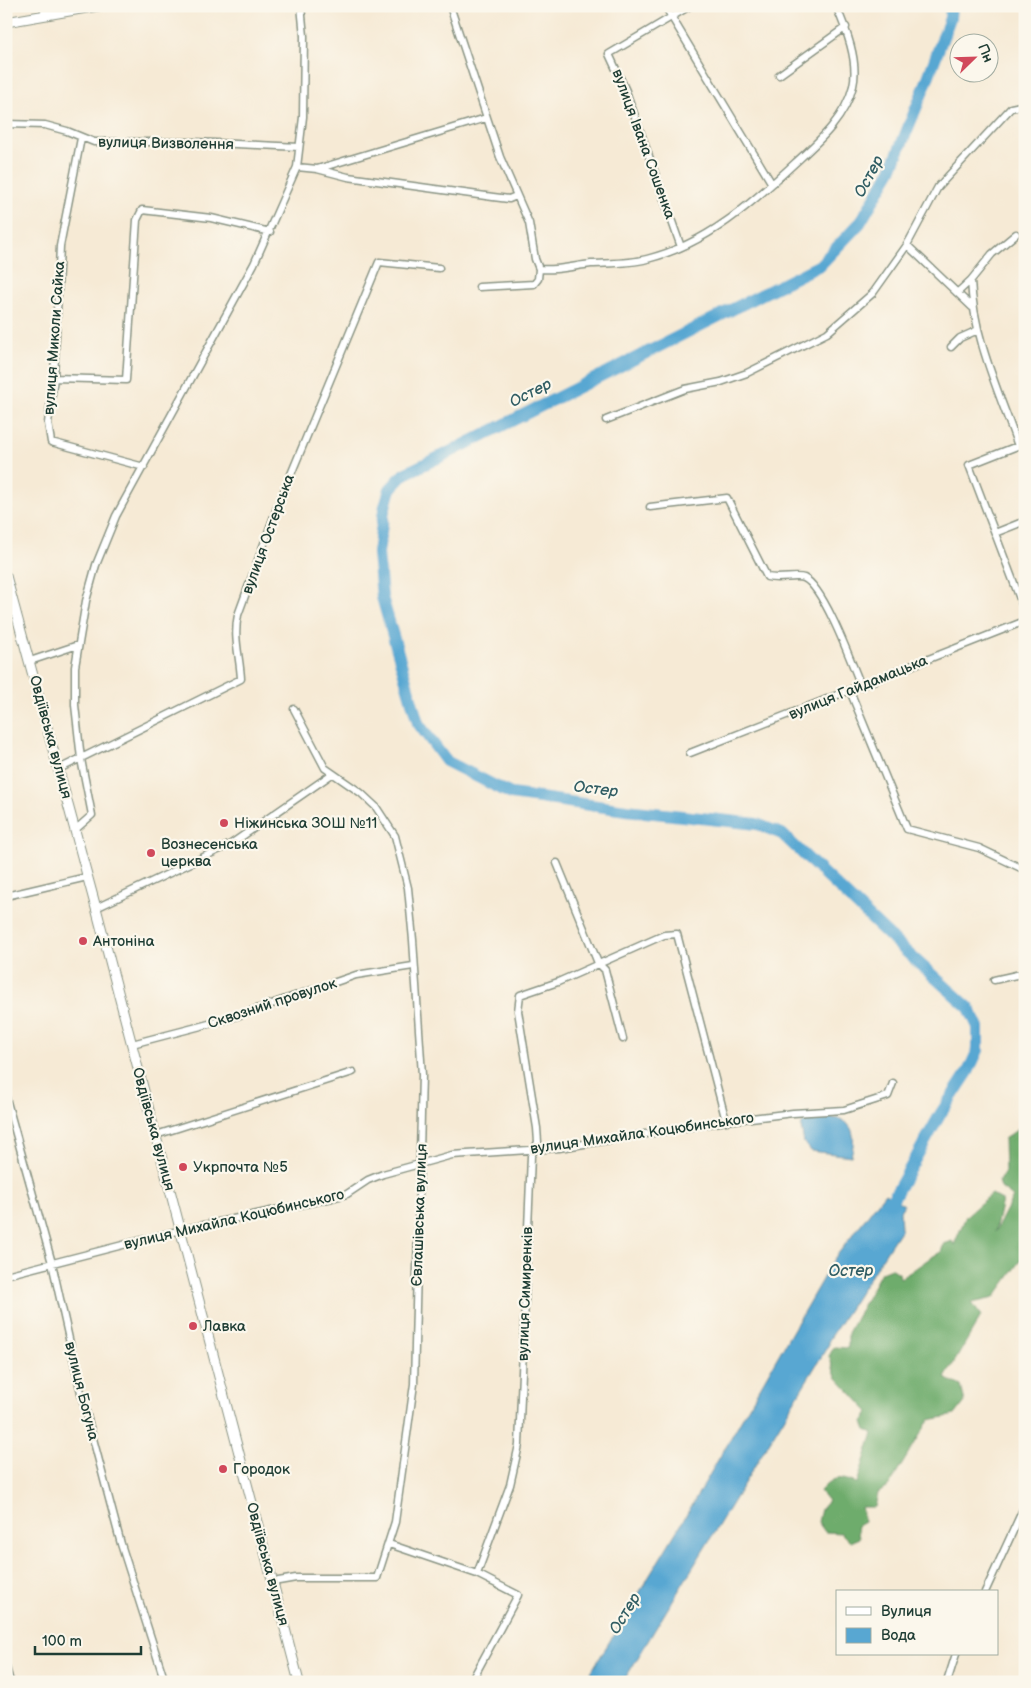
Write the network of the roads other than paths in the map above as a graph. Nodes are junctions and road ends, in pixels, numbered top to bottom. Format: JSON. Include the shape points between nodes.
{"nodes":[{"id":1,"x":98,"y":6,"type":"edge"},
{"id":2,"x":301,"y":6,"type":"edge"},
{"id":3,"x":450,"y":6,"type":"edge"},
{"id":4,"x":665,"y":6,"type":"edge"},
{"id":5,"x":690,"y":6,"type":"edge"},
{"id":6,"x":836,"y":6,"type":"edge"},
{"id":7,"x":44,"y":10,"type":"edge"},
{"id":8,"x":672,"y":18,"type":"junction"},
{"id":9,"x":6,"y":22,"type":"edge"},
{"id":10,"x":846,"y":28,"type":"junction"},
{"id":11,"x":779,"y":75,"type":"dead end"},
{"id":12,"x":1025,"y":105,"type":"edge"},
{"id":13,"x":1025,"y":115,"type":"edge"},
{"id":14,"x":486,"y":118,"type":"junction"},
{"id":15,"x":6,"y":124,"type":"edge"},
{"id":16,"x":81,"y":138,"type":"junction"},
{"id":17,"x":299,"y":146,"type":"junction"},
{"id":18,"x":298,"y":167,"type":"junction"},
{"id":19,"x":317,"y":169,"type":"junction"},
{"id":20,"x":772,"y":184,"type":"junction"},
{"id":21,"x":516,"y":196,"type":"junction"},
{"id":22,"x":270,"y":232,"type":"junction"},
{"id":23,"x":1016,"y":234,"type":"dead end"},
{"id":24,"x":907,"y":245,"type":"junction"},
{"id":25,"x":681,"y":247,"type":"junction"},
{"id":26,"x":439,"y":268,"type":"dead end"},
{"id":27,"x":538,"y":269,"type":"junction"},
{"id":28,"x":971,"y":280,"type":"junction"},
{"id":29,"x":478,"y":287,"type":"dead end"},
{"id":30,"x":957,"y":293,"type":"junction"},
{"id":31,"x":972,"y":307,"type":"junction"},
{"id":32,"x":978,"y":330,"type":"junction"},
{"id":33,"x":951,"y":347,"type":"dead end"},
{"id":34,"x":54,"y":378,"type":"junction"},
{"id":35,"x":606,"y":420,"type":"dead end"},
{"id":36,"x":1021,"y":445,"type":"edge"},
{"id":37,"x":144,"y":468,"type":"junction"},
{"id":38,"x":650,"y":507,"type":"dead end"},
{"id":39,"x":1025,"y":521,"type":"edge"},
{"id":40,"x":995,"y":533,"type":"junction"},
{"id":41,"x":6,"y":576,"type":"edge"},
{"id":42,"x":1025,"y":612,"type":"edge"},
{"id":43,"x":1025,"y":620,"type":"edge"},
{"id":44,"x":78,"y":646,"type":"junction"},
{"id":45,"x":30,"y":660,"type":"junction"},
{"id":46,"x":861,"y":686,"type":"junction"},
{"id":47,"x":850,"y":691,"type":"junction"},
{"id":48,"x":294,"y":709,"type":"dead end"},
{"id":49,"x":690,"y":753,"type":"dead end"},
{"id":50,"x":81,"y":759,"type":"junction"},
{"id":51,"x":59,"y":769,"type":"junction"},
{"id":52,"x":332,"y":774,"type":"junction"},
{"id":53,"x":75,"y":830,"type":"junction"},
{"id":54,"x":557,"y":863,"type":"dead end"},
{"id":55,"x":1025,"y":870,"type":"edge"},
{"id":56,"x":87,"y":877,"type":"junction"},
{"id":57,"x":6,"y":896,"type":"edge"},
{"id":58,"x":96,"y":908,"type":"junction"},
{"id":59,"x":598,"y":963,"type":"junction"},
{"id":60,"x":413,"y":966,"type":"junction"},
{"id":61,"x":1025,"y":973,"type":"edge"},
{"id":62,"x":994,"y":980,"type":"dead end"},
{"id":63,"x":624,"y":1039,"type":"dead end"},
{"id":64,"x":132,"y":1044,"type":"junction"},
{"id":65,"x":353,"y":1072,"type":"dead end"},
{"id":66,"x":893,"y":1082,"type":"dead end"},
{"id":67,"x":6,"y":1098,"type":"edge"},
{"id":68,"x":726,"y":1121,"type":"junction"},
{"id":69,"x":156,"y":1134,"type":"junction"},
{"id":70,"x":535,"y":1149,"type":"junction"},
{"id":71,"x":421,"y":1164,"type":"junction"},
{"id":72,"x":181,"y":1230,"type":"junction"},
{"id":73,"x":52,"y":1263,"type":"junction"},
{"id":74,"x":6,"y":1275,"type":"edge"},
{"id":75,"x":1025,"y":1506,"type":"edge"},
{"id":76,"x":389,"y":1544,"type":"junction"},
{"id":77,"x":477,"y":1574,"type":"junction"},
{"id":78,"x":273,"y":1582,"type":"junction"},
{"id":79,"x":986,"y":1590,"type":"edge"},
{"id":80,"x":955,"y":1656,"type":"edge"},
{"id":81,"x":6,"y":1668,"type":"edge"},
{"id":82,"x":10,"y":1682,"type":"edge"},
{"id":83,"x":165,"y":1682,"type":"edge"},
{"id":84,"x":298,"y":1682,"type":"edge"},
{"id":85,"x":471,"y":1682,"type":"edge"},
{"id":86,"x":947,"y":1682,"type":"edge"}],
"edges":[{"from":1,"to":7,"type":"main road"},
{"from":2,"to":17,"type":"street","via":[[304,117]]},
{"from":3,"to":14,"type":"street"},
{"from":4,"to":8,"type":"street"},
{"from":5,"to":8,"type":"street","name":"вулиця Івана Сошенка"},
{"from":6,"to":10,"type":"street"},
{"from":7,"to":9,"type":"main road"},
{"from":8,"to":20,"type":"street"},
{"from":8,"to":25,"type":"street","name":"вулиця Івана Сошенка","via":[[609,54],[626,91]]},
{"from":10,"to":11,"type":"street"},
{"from":10,"to":20,"type":"street","via":[[853,57],[854,86],[839,118]]},
{"from":12,"to":13,"type":"main road"},
{"from":12,"to":24,"type":"street","via":[[1010,108],[949,173]]},
{"from":14,"to":19,"type":"street"},
{"from":14,"to":21,"type":"street"},
{"from":15,"to":16,"type":"street","name":"вулиця Визволення","via":[[45,125]]},
{"from":16,"to":17,"type":"street","name":"вулиця Визволення","via":[[94,142]]},
{"from":16,"to":34,"type":"street","name":"вулиця Миколи Сайка","via":[[60,246]]},
{"from":17,"to":18,"type":"street"},
{"from":18,"to":19,"type":"street"},
{"from":18,"to":22,"type":"street"},
{"from":19,"to":21,"type":"street","via":[[348,177],[483,196],[509,199]]},
{"from":20,"to":25,"type":"street","via":[[728,221]]},
{"from":21,"to":27,"type":"street","via":[[529,223]]},
{"from":22,"to":34,"type":"street","via":[[211,218],[142,210],[138,220],[126,380]]},
{"from":22,"to":37,"type":"street"},
{"from":23,"to":28,"type":"street","via":[[992,254]]},
{"from":24,"to":30,"type":"street"},
{"from":24,"to":35,"type":"street","via":[[873,294],[827,333],[747,372],[677,392]]},
{"from":25,"to":27,"type":"street","via":[[646,260]]},
{"from":26,"to":50,"type":"street","name":"вулиця Остерська","via":[[380,262],[277,508],[238,615],[235,629],[241,679]]},
{"from":27,"to":29,"type":"street","via":[[538,279],[534,284]]},
{"from":28,"to":30,"type":"street"},
{"from":28,"to":31,"type":"street"},
{"from":30,"to":31,"type":"street"},
{"from":31,"to":32,"type":"street"},
{"from":32,"to":33,"type":"street","via":[[960,338]]},
{"from":32,"to":36,"type":"street"},
{"from":34,"to":37,"type":"street","name":"вулиця Миколи Сайка","via":[[48,423],[51,442]]},
{"from":36,"to":40,"type":"street","via":[[969,465]]},
{"from":37,"to":44,"type":"street","via":[[116,516],[96,565]]},
{"from":38,"to":46,"type":"street","via":[[727,498],[767,577],[777,580],[802,577],[810,582],[824,601]]},
{"from":39,"to":40,"type":"street"},
{"from":40,"to":42,"type":"street"},
{"from":41,"to":45,"type":"main road","name":"Овдіївська вулиця"},
{"from":43,"to":46,"type":"street","name":"вулиця Гайдамацька"},
{"from":44,"to":45,"type":"street"},
{"from":44,"to":50,"type":"street","via":[[75,705]]},
{"from":45,"to":51,"type":"main road","name":"Овдіївська вулиця"},
{"from":46,"to":47,"type":"street","name":"вулиця Гайдамацька"},
{"from":47,"to":49,"type":"street","name":"вулиця Гайдамацька"},
{"from":47,"to":55,"type":"street","via":[[907,829],[979,848]]},
{"from":48,"to":52,"type":"street","name":"Євлашівська вулиця","via":[[325,768]]},
{"from":50,"to":51,"type":"street","name":"вулиця Остерська"},
{"from":50,"to":53,"type":"street","via":[[92,815]]},
{"from":51,"to":53,"type":"main road","name":"Овдіївська вулиця"},
{"from":52,"to":58,"type":"street","via":[[230,844]]},
{"from":52,"to":60,"type":"street","name":"Євлашівська вулиця","via":[[376,807],[396,836],[408,888]]},
{"from":53,"to":56,"type":"main road","name":"Овдіївська вулиця"},
{"from":54,"to":59,"type":"street"},
{"from":56,"to":57,"type":"street"},
{"from":56,"to":58,"type":"main road","name":"Овдіївська вулиця"},
{"from":58,"to":64,"type":"main road","name":"Овдіївська вулиця"},
{"from":59,"to":63,"type":"street","via":[[605,970]]},
{"from":59,"to":68,"type":"street","via":[[664,935],[677,934]]},
{"from":59,"to":70,"type":"street","name":"вулиця Симиренків","via":[[520,995],[518,1011],[536,1120],[538,1142]]},
{"from":60,"to":64,"type":"street","name":"Сквозний провулок","via":[[356,975],[228,1019]]},
{"from":60,"to":71,"type":"street","name":"Євлашівська вулиця","via":[[421,1037]]},
{"from":61,"to":62,"type":"street"},
{"from":64,"to":69,"type":"main road","name":"Овдіївська вулиця"},
{"from":65,"to":69,"type":"street"},
{"from":66,"to":68,"type":"street","name":"вулиця Михайла Коцюбинського","via":[[888,1096],[844,1110]]},
{"from":67,"to":73,"type":"street","name":"вулиця Богуна"},
{"from":68,"to":70,"type":"street","name":"вулиця Михайла Коцюбинського"},
{"from":69,"to":72,"type":"main road","name":"Овдіївська вулиця"},
{"from":70,"to":71,"type":"street","name":"вулиця Михайла Коцюбинського","via":[[452,1155]]},
{"from":70,"to":77,"type":"street","name":"вулиця Симиренків","via":[[531,1156],[519,1445],[512,1477]]},
{"from":71,"to":72,"type":"street","name":"вулиця Михайла Коцюбинського","via":[[368,1180],[347,1194]]},
{"from":71,"to":76,"type":"street","name":"Євлашівська вулиця","via":[[414,1384],[401,1487]]},
{"from":72,"to":73,"type":"street","name":"вулиця Михайла Коцюбинського"},
{"from":72,"to":78,"type":"main road","name":"Овдіївська вулиця"},
{"from":73,"to":74,"type":"street","name":"вулиця Михайла Коцюбинського"},
{"from":73,"to":83,"type":"street","name":"вулиця Богуна","via":[[120,1544]]},
{"from":75,"to":79,"type":"street"},
{"from":76,"to":77,"type":"street"},
{"from":76,"to":78,"type":"street","name":"Євлашівська вулиця","via":[[376,1578],[296,1578]]},
{"from":77,"to":85,"type":"street","via":[[518,1595]]},
{"from":78,"to":84,"type":"main road","name":"Овдіївська вулиця"},
{"from":80,"to":86,"type":"street"},
{"from":81,"to":82,"type":"street"}]}
